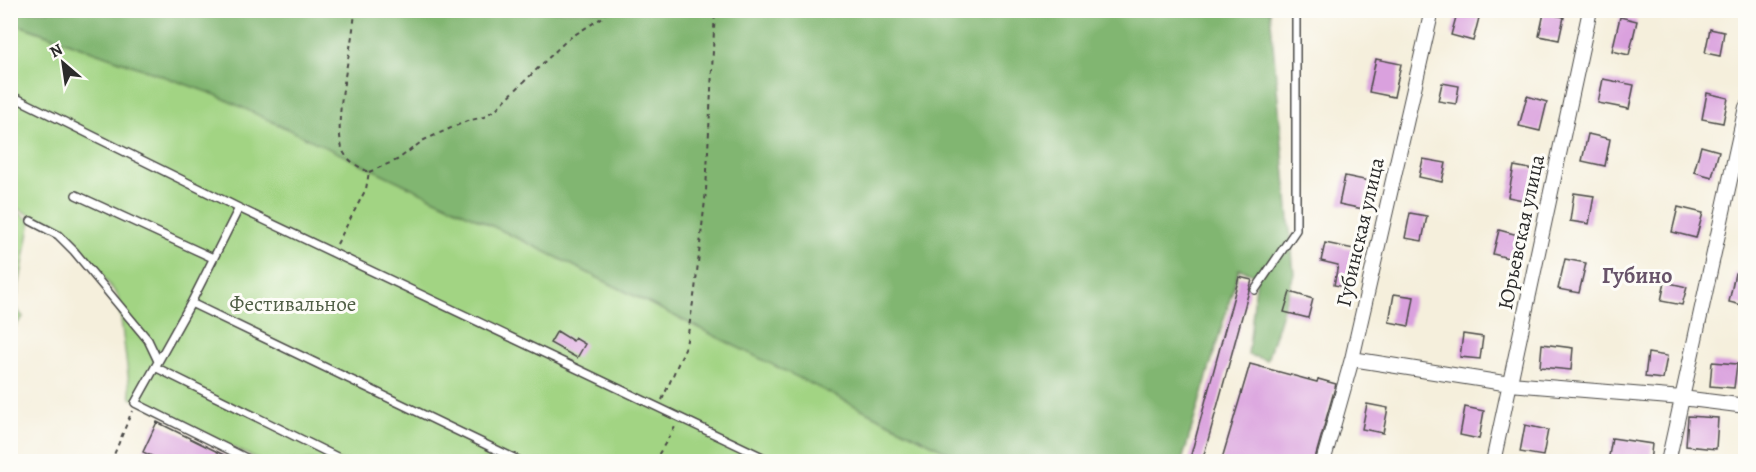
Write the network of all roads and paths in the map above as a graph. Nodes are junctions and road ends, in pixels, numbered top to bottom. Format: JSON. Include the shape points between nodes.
{"nodes":[{"id":1,"x":356,"y":10,"type":"edge"},
{"id":2,"x":607,"y":10,"type":"edge"},
{"id":3,"x":715,"y":10,"type":"edge"},
{"id":4,"x":1296,"y":10,"type":"edge"},
{"id":5,"x":1432,"y":10,"type":"edge"},
{"id":6,"x":1590,"y":10,"type":"edge"},
{"id":7,"x":10,"y":95,"type":"edge"},
{"id":8,"x":1746,"y":107,"type":"edge"},
{"id":9,"x":369,"y":172,"type":"junction"},
{"id":10,"x":75,"y":195,"type":"dead end"},
{"id":11,"x":239,"y":208,"type":"junction"},
{"id":12,"x":31,"y":221,"type":"dead end"},
{"id":13,"x":333,"y":252,"type":"junction"},
{"id":14,"x":213,"y":258,"type":"junction"},
{"id":15,"x":1255,"y":290,"type":"dead end"},
{"id":16,"x":191,"y":303,"type":"junction"},
{"id":17,"x":1352,"y":359,"type":"junction"},
{"id":18,"x":156,"y":364,"type":"junction"},
{"id":19,"x":1510,"y":384,"type":"junction"},
{"id":20,"x":1682,"y":398,"type":"junction"},
{"id":21,"x":135,"y":403,"type":"junction"},
{"id":22,"x":1746,"y":406,"type":"edge"},
{"id":23,"x":658,"y":408,"type":"junction"},
{"id":24,"x":681,"y":417,"type":"junction"},
{"id":25,"x":111,"y":462,"type":"edge"},
{"id":26,"x":254,"y":462,"type":"edge"},
{"id":27,"x":347,"y":462,"type":"edge"},
{"id":28,"x":522,"y":462,"type":"edge"},
{"id":29,"x":654,"y":462,"type":"edge"},
{"id":30,"x":773,"y":462,"type":"edge"},
{"id":31,"x":1323,"y":462,"type":"edge"},
{"id":32,"x":1493,"y":462,"type":"edge"},
{"id":33,"x":1668,"y":462,"type":"edge"}],
"edges":[{"from":1,"to":9,"type":"path","via":[[341,115],[342,150],[353,164]]},
{"from":2,"to":9,"type":"path","via":[[603,17],[568,39],[484,117],[424,140],[397,160]]},
{"from":3,"to":23,"type":"path","via":[[706,191],[694,301],[686,346]]},
{"from":4,"to":15,"type":"lane","via":[[1296,230]]},
{"from":5,"to":17,"type":"street","name":"Губинская улица"},
{"from":6,"to":19,"type":"street","name":"Юрьевская улица"},
{"from":7,"to":11,"type":"lane"},
{"from":8,"to":20,"type":"street"},
{"from":9,"to":13,"type":"path","via":[[366,189]]},
{"from":10,"to":14,"type":"lane"},
{"from":11,"to":13,"type":"lane"},
{"from":11,"to":14,"type":"lane"},
{"from":12,"to":18,"type":"lane","via":[[58,235],[74,250],[148,340]]},
{"from":13,"to":23,"type":"lane"},
{"from":14,"to":16,"type":"lane"},
{"from":16,"to":18,"type":"lane"},
{"from":16,"to":28,"type":"lane"},
{"from":17,"to":19,"type":"street"},
{"from":17,"to":31,"type":"street","name":"Губинская улица"},
{"from":18,"to":21,"type":"lane"},
{"from":18,"to":27,"type":"lane"},
{"from":19,"to":20,"type":"street"},
{"from":19,"to":32,"type":"street","name":"Юрьевская улица"},
{"from":20,"to":22,"type":"street"},
{"from":20,"to":33,"type":"street"},
{"from":21,"to":25,"type":"path"},
{"from":21,"to":26,"type":"lane"},
{"from":23,"to":24,"type":"lane"},
{"from":24,"to":29,"type":"path"},
{"from":24,"to":30,"type":"lane"}]}
